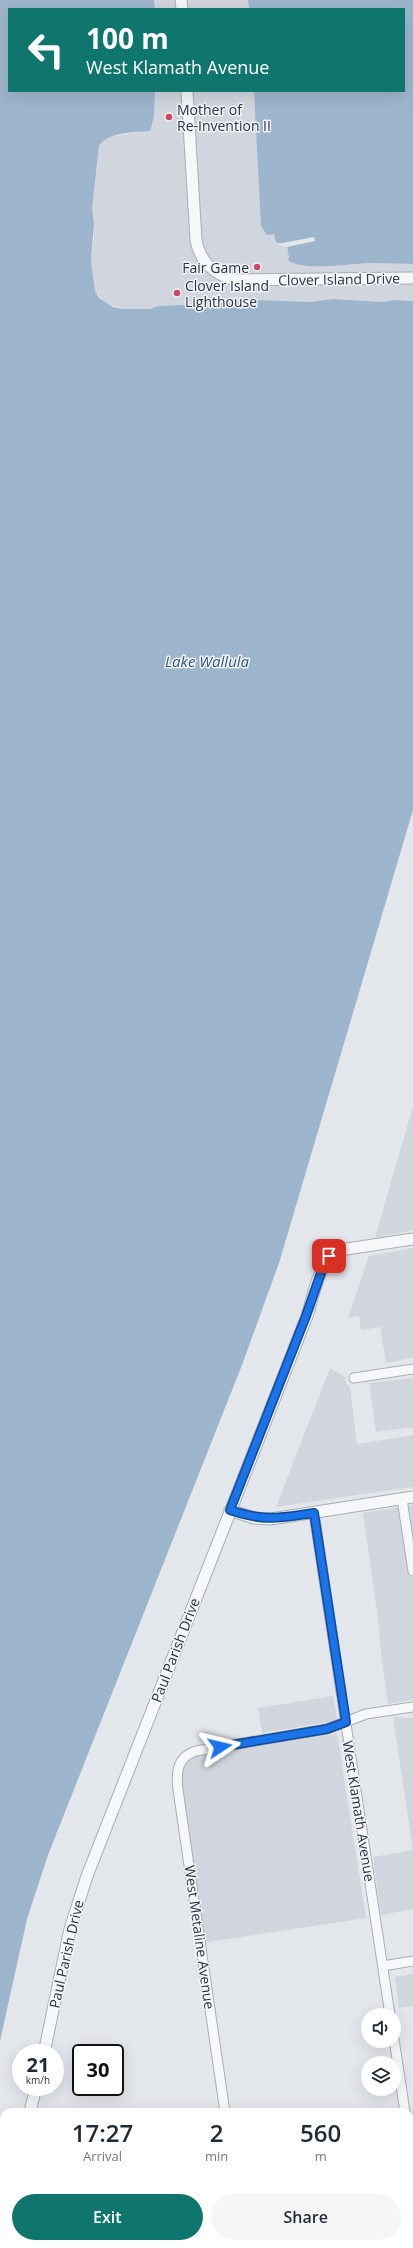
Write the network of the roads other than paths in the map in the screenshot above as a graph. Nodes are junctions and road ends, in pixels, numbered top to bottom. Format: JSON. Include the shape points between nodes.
{"nodes":[{"id":1,"x":187,"y":92,"type":"edge"},
{"id":2,"x":413,"y":278,"type":"edge"},
{"id":3,"x":413,"y":1239,"type":"edge"},
{"id":4,"x":413,"y":1369,"type":"edge"},
{"id":5,"x":354,"y":1378,"type":"dead end"},
{"id":6,"x":408,"y":1498,"type":"edge"},
{"id":7,"x":230,"y":1510,"type":"junction"},
{"id":8,"x":314,"y":1513,"type":"junction"},
{"id":9,"x":413,"y":1571,"type":"edge"},
{"id":10,"x":413,"y":1707,"type":"edge"},
{"id":11,"x":346,"y":1722,"type":"junction"},
{"id":12,"x":413,"y":1961,"type":"edge"},
{"id":13,"x":383,"y":1966,"type":"junction"},
{"id":14,"x":389,"y":2008,"type":"edge"},
{"id":15,"x":46,"y":2044,"type":"edge"},
{"id":16,"x":395,"y":2048,"type":"edge"},
{"id":17,"x":34,"y":2096,"type":"edge"},
{"id":18,"x":31,"y":2108,"type":"edge"},
{"id":19,"x":224,"y":2108,"type":"edge"},
{"id":20,"x":404,"y":2108,"type":"edge"}],
"edges":[{"from":1,"to":2,"type":"street","name":"Clover Island Drive","via":[[196,240],[200,255],[216,272],[235,280]]},
{"from":3,"to":7,"type":"street","name":"Paul Parish Drive","via":[[343,1249],[331,1254],[323,1267]]},
{"from":4,"to":5,"type":"street"},
{"from":6,"to":8,"type":"street"},
{"from":6,"to":9,"type":"street"},
{"from":7,"to":8,"type":"street","via":[[266,1520]]},
{"from":7,"to":15,"type":"street","name":"Paul Parish Drive","via":[[86,1876],[70,1929]]},
{"from":8,"to":11,"type":"street","name":"West Klamath Avenue"},
{"from":10,"to":11,"type":"street","via":[[366,1714]]},
{"from":11,"to":13,"type":"street","name":"West Klamath Avenue"},
{"from":11,"to":19,"type":"street","name":"West Metaline Avenue","via":[[327,1729],[196,1752],[188,1754],[180,1763],[177,1773],[178,1790]]},
{"from":12,"to":13,"type":"street"},
{"from":13,"to":14,"type":"street","name":"West Klamath Avenue"},
{"from":16,"to":20,"type":"street"},
{"from":17,"to":18,"type":"street"}]}
